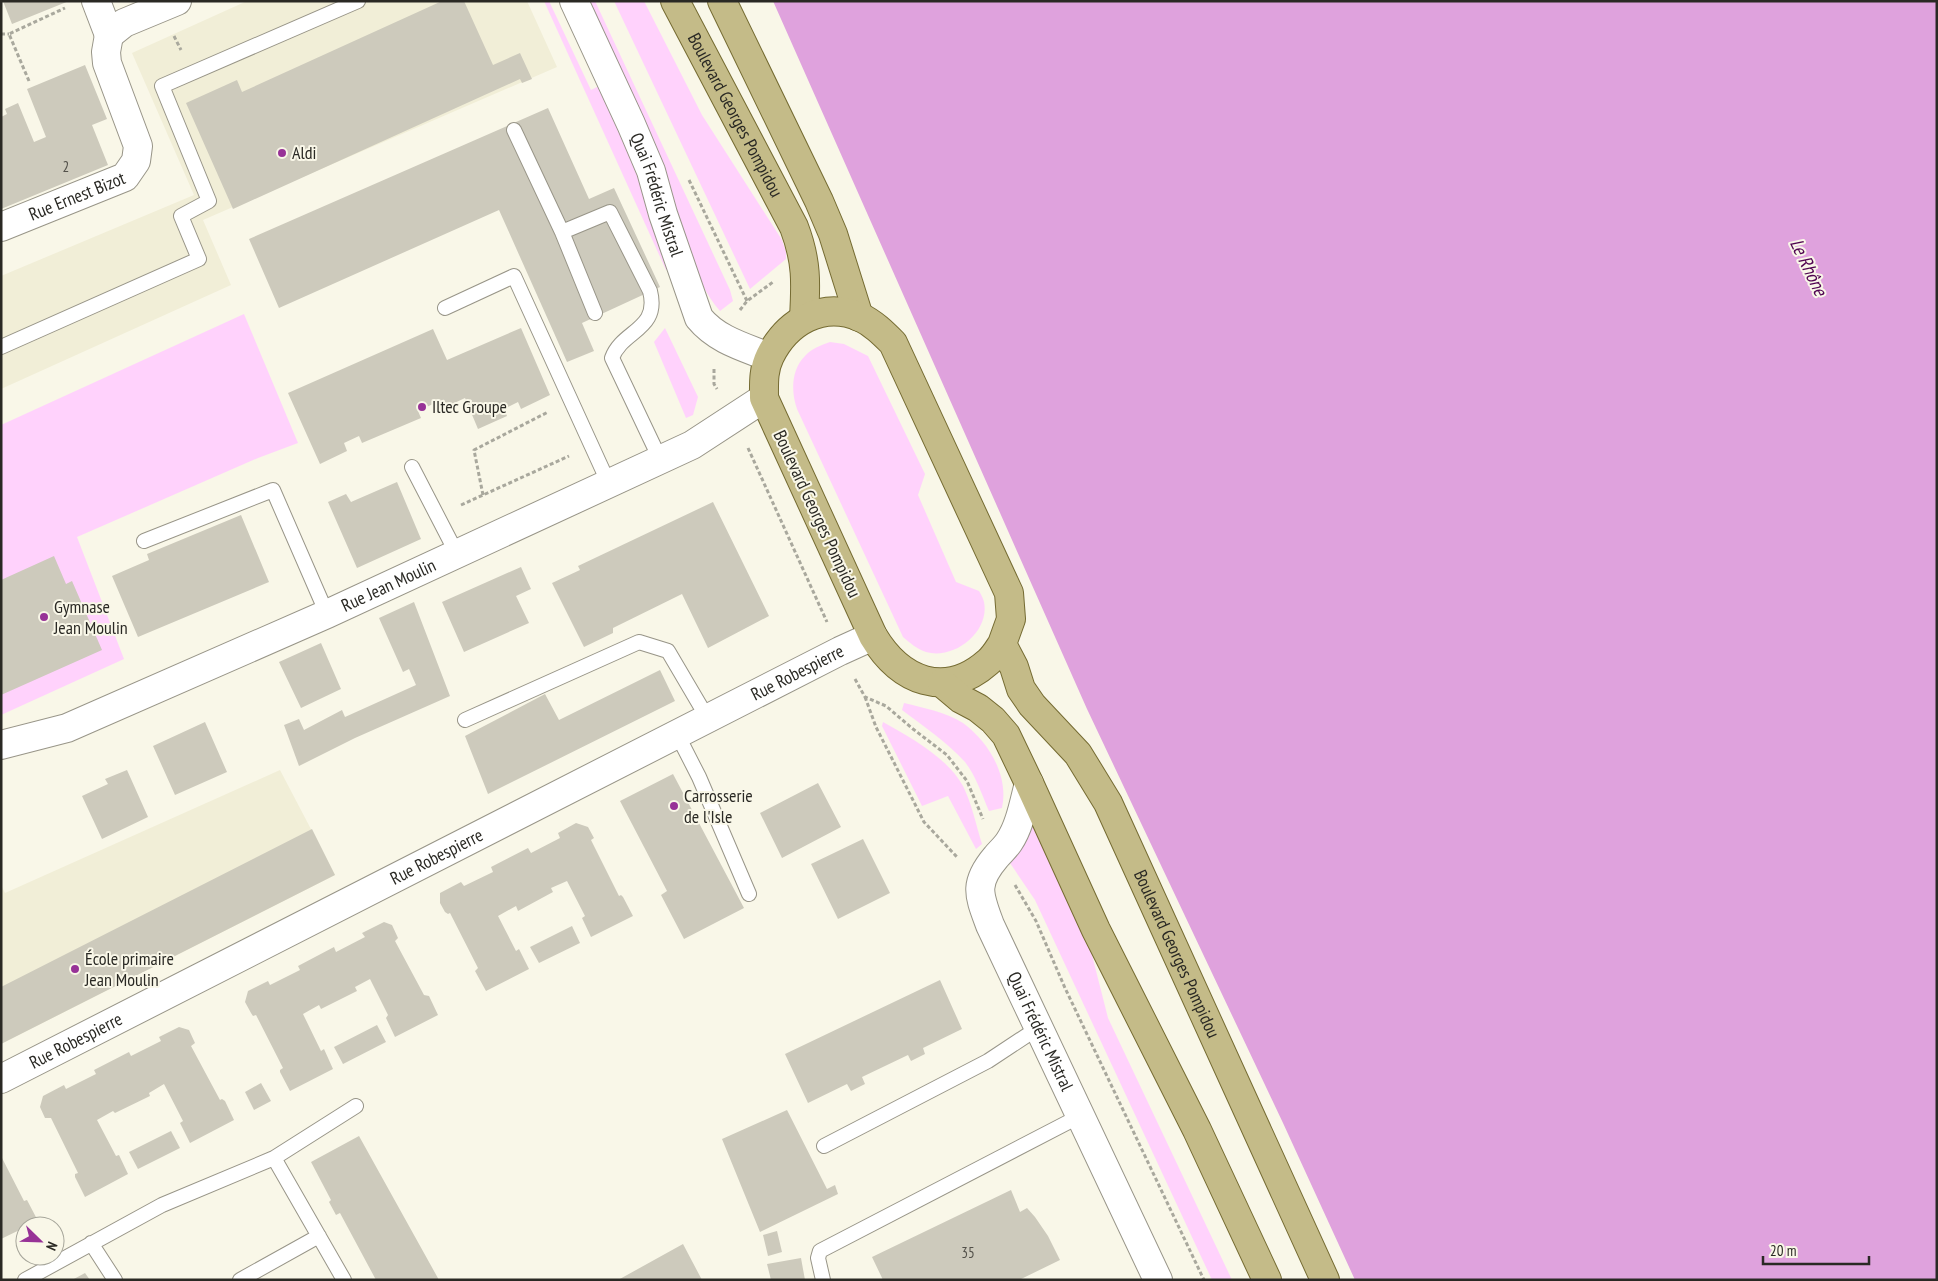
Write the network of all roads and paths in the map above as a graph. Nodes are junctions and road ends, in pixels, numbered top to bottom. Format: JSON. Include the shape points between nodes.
{"nodes":[{"id":1,"x":358,"y":1,"type":"edge"},
{"id":2,"x":574,"y":1,"type":"edge"},
{"id":3,"x":659,"y":1,"type":"edge"},
{"id":4,"x":675,"y":1,"type":"edge"},
{"id":5,"x":722,"y":1,"type":"edge"},
{"id":6,"x":83,"y":3,"type":"edge"},
{"id":7,"x":167,"y":5,"type":"edge"},
{"id":8,"x":1,"y":34,"type":"edge"},
{"id":9,"x":9,"y":34,"type":"junction"},
{"id":10,"x":109,"y":35,"type":"junction"},
{"id":11,"x":193,"y":73,"type":"junction"},
{"id":12,"x":29,"y":81,"type":"dead end"},
{"id":13,"x":729,"y":107,"type":"junction"},
{"id":14,"x":514,"y":130,"type":"dead end"},
{"id":15,"x":1,"y":227,"type":"edge"},
{"id":16,"x":562,"y":232,"type":"junction"},
{"id":17,"x":445,"y":308,"type":"dead end"},
{"id":18,"x":595,"y":314,"type":"dead end"},
{"id":19,"x":859,"y":317,"type":"junction"},
{"id":20,"x":804,"y":318,"type":"junction"},
{"id":21,"x":1,"y":346,"type":"edge"},
{"id":22,"x":770,"y":357,"type":"junction"},
{"id":23,"x":764,"y":398,"type":"junction"},
{"id":24,"x":571,"y":400,"type":"junction"},
{"id":25,"x":591,"y":445,"type":"junction"},
{"id":26,"x":660,"y":459,"type":"junction"},
{"id":27,"x":412,"y":467,"type":"dead end"},
{"id":28,"x":609,"y":484,"type":"junction"},
{"id":29,"x":483,"y":495,"type":"junction"},
{"id":30,"x":438,"y":516,"type":"junction"},
{"id":31,"x":144,"y":541,"type":"dead end"},
{"id":32,"x":457,"y":554,"type":"junction"},
{"id":33,"x":327,"y":614,"type":"junction"},
{"id":34,"x":873,"y":636,"type":"junction"},
{"id":35,"x":1002,"y":644,"type":"junction"},
{"id":36,"x":857,"y":683,"type":"dead end"},
{"id":37,"x":942,"y":683,"type":"junction"},
{"id":38,"x":865,"y":697,"type":"junction"},
{"id":39,"x":708,"y":719,"type":"junction"},
{"id":40,"x":465,"y":720,"type":"dead end"},
{"id":41,"x":678,"y":734,"type":"junction"},
{"id":42,"x":1,"y":745,"type":"edge"},
{"id":43,"x":1030,"y":783,"type":"junction"},
{"id":44,"x":994,"y":858,"type":"junction"},
{"id":45,"x":980,"y":882,"type":"junction"},
{"id":46,"x":749,"y":894,"type":"dead end"},
{"id":47,"x":1038,"y":1028,"type":"junction"},
{"id":48,"x":1,"y":1080,"type":"edge"},
{"id":49,"x":356,"y":1106,"type":"dead end"},
{"id":50,"x":1080,"y":1116,"type":"junction"},
{"id":51,"x":824,"y":1146,"type":"dead end"},
{"id":52,"x":274,"y":1158,"type":"junction"},
{"id":53,"x":319,"y":1236,"type":"junction"},
{"id":54,"x":91,"y":1243,"type":"junction"},
{"id":55,"x":26,"y":1280,"type":"edge"},
{"id":56,"x":115,"y":1280,"type":"edge"},
{"id":57,"x":240,"y":1280,"type":"edge"},
{"id":58,"x":344,"y":1280,"type":"edge"},
{"id":59,"x":823,"y":1280,"type":"edge"},
{"id":60,"x":1158,"y":1280,"type":"edge"},
{"id":61,"x":1204,"y":1280,"type":"edge"},
{"id":62,"x":1267,"y":1280,"type":"edge"},
{"id":63,"x":1326,"y":1280,"type":"edge"}],
"edges":[{"from":1,"to":11,"type":"lane"},
{"from":2,"to":22,"type":"street","name":"Quai Frédéric Mistral","via":[[651,171],[699,318],[720,337]]},
{"from":3,"to":13,"type":"main road","via":[[704,89]]},
{"from":4,"to":13,"type":"main road","name":"Boulevard Georges Pompidou"},
{"from":5,"to":19,"type":"main road","name":"Boulevard Georges Pompidou","via":[[833,234]]},
{"from":6,"to":9,"type":"path"},
{"from":6,"to":10,"type":"street"},
{"from":7,"to":10,"type":"street","via":[[124,23]]},
{"from":7,"to":11,"type":"path"},
{"from":8,"to":9,"type":"path"},
{"from":9,"to":12,"type":"path"},
{"from":10,"to":15,"type":"street","name":"Rue Ernest Bizot","via":[[107,63],[138,146],[136,161],[125,177]]},
{"from":11,"to":21,"type":"lane","via":[[162,86],[209,201],[181,216],[199,260]]},
{"from":13,"to":20,"type":"main road","name":"Boulevard Georges Pompidou","via":[[801,245],[805,266]]},
{"from":14,"to":16,"type":"lane"},
{"from":16,"to":18,"type":"lane"},
{"from":16,"to":26,"type":"lane","via":[[610,212],[650,291],[652,310],[645,324],[616,349],[612,358]]},
{"from":17,"to":24,"type":"lane","via":[[514,276]]},
{"from":19,"to":20,"type":"main road","name":"Boulevard Georges Pompidou","via":[[841,312]]},
{"from":19,"to":35,"type":"main road","name":"Boulevard Georges Pompidou","via":[[893,343],[1010,593],[1011,619]]},
{"from":20,"to":22,"type":"main road","name":"Boulevard Georges Pompidou","via":[[780,340]]},
{"from":22,"to":23,"type":"main road","name":"Boulevard Georges Pompidou","via":[[764,376]]},
{"from":23,"to":26,"type":"street","name":"Rue Jean Moulin","via":[[692,444]]},
{"from":23,"to":34,"type":"main road","name":"Boulevard Georges Pompidou"},
{"from":24,"to":25,"type":"lane"},
{"from":24,"to":29,"type":"path","via":[[474,450]]},
{"from":25,"to":28,"type":"lane"},
{"from":25,"to":29,"type":"path"},
{"from":26,"to":28,"type":"street","name":"Rue Jean Moulin"},
{"from":27,"to":30,"type":"lane"},
{"from":28,"to":32,"type":"street","name":"Rue Jean Moulin"},
{"from":29,"to":30,"type":"path"},
{"from":30,"to":32,"type":"lane"},
{"from":31,"to":33,"type":"lane","via":[[273,490]]},
{"from":32,"to":33,"type":"street","name":"Rue Jean Moulin"},
{"from":33,"to":42,"type":"street","name":"Rue Jean Moulin","via":[[67,728]]},
{"from":34,"to":37,"type":"main road","name":"Boulevard Georges Pompidou","via":[[894,663],[914,676]]},
{"from":34,"to":39,"type":"street","name":"Rue Robespierre"},
{"from":35,"to":37,"type":"main road","name":"Boulevard Georges Pompidou","via":[[990,661],[973,673],[957,681]]},
{"from":35,"to":63,"type":"main road","name":"Boulevard Georges Pompidou","via":[[1021,689],[1078,754],[1108,803]]},
{"from":36,"to":38,"type":"path"},
{"from":37,"to":43,"type":"main road","name":"Boulevard Georges Pompidou","via":[[993,720],[1006,735]]},
{"from":38,"to":44,"type":"path","via":[[886,706],[947,755],[967,781],[980,808]]},
{"from":38,"to":45,"type":"path","via":[[924,822]]},
{"from":39,"to":40,"type":"lane","via":[[668,651],[640,642]]},
{"from":39,"to":41,"type":"street","name":"Rue Robespierre"},
{"from":41,"to":46,"type":"lane"},
{"from":41,"to":48,"type":"street","name":"Rue Robespierre"},
{"from":43,"to":44,"type":"street","via":[[1015,831],[1009,843]]},
{"from":43,"to":62,"type":"main road","name":"Boulevard Georges Pompidou","via":[[1096,930],[1198,1130]]},
{"from":44,"to":45,"type":"street"},
{"from":44,"to":61,"type":"path","via":[[1020,891],[1036,921]]},
{"from":45,"to":47,"type":"street","name":"Quai Frédéric Mistral","via":[[979,895],[990,925]]},
{"from":47,"to":50,"type":"street","name":"Quai Frédéric Mistral"},
{"from":47,"to":51,"type":"lane","via":[[988,1061]]},
{"from":49,"to":52,"type":"lane"},
{"from":50,"to":59,"type":"lane","via":[[820,1251],[818,1258]]},
{"from":50,"to":60,"type":"street","name":"Quai Frédéric Mistral"},
{"from":52,"to":53,"type":"lane"},
{"from":52,"to":54,"type":"lane","via":[[162,1205]]},
{"from":53,"to":57,"type":"lane"},
{"from":53,"to":58,"type":"lane"},
{"from":54,"to":55,"type":"lane"},
{"from":54,"to":56,"type":"lane"}]}
